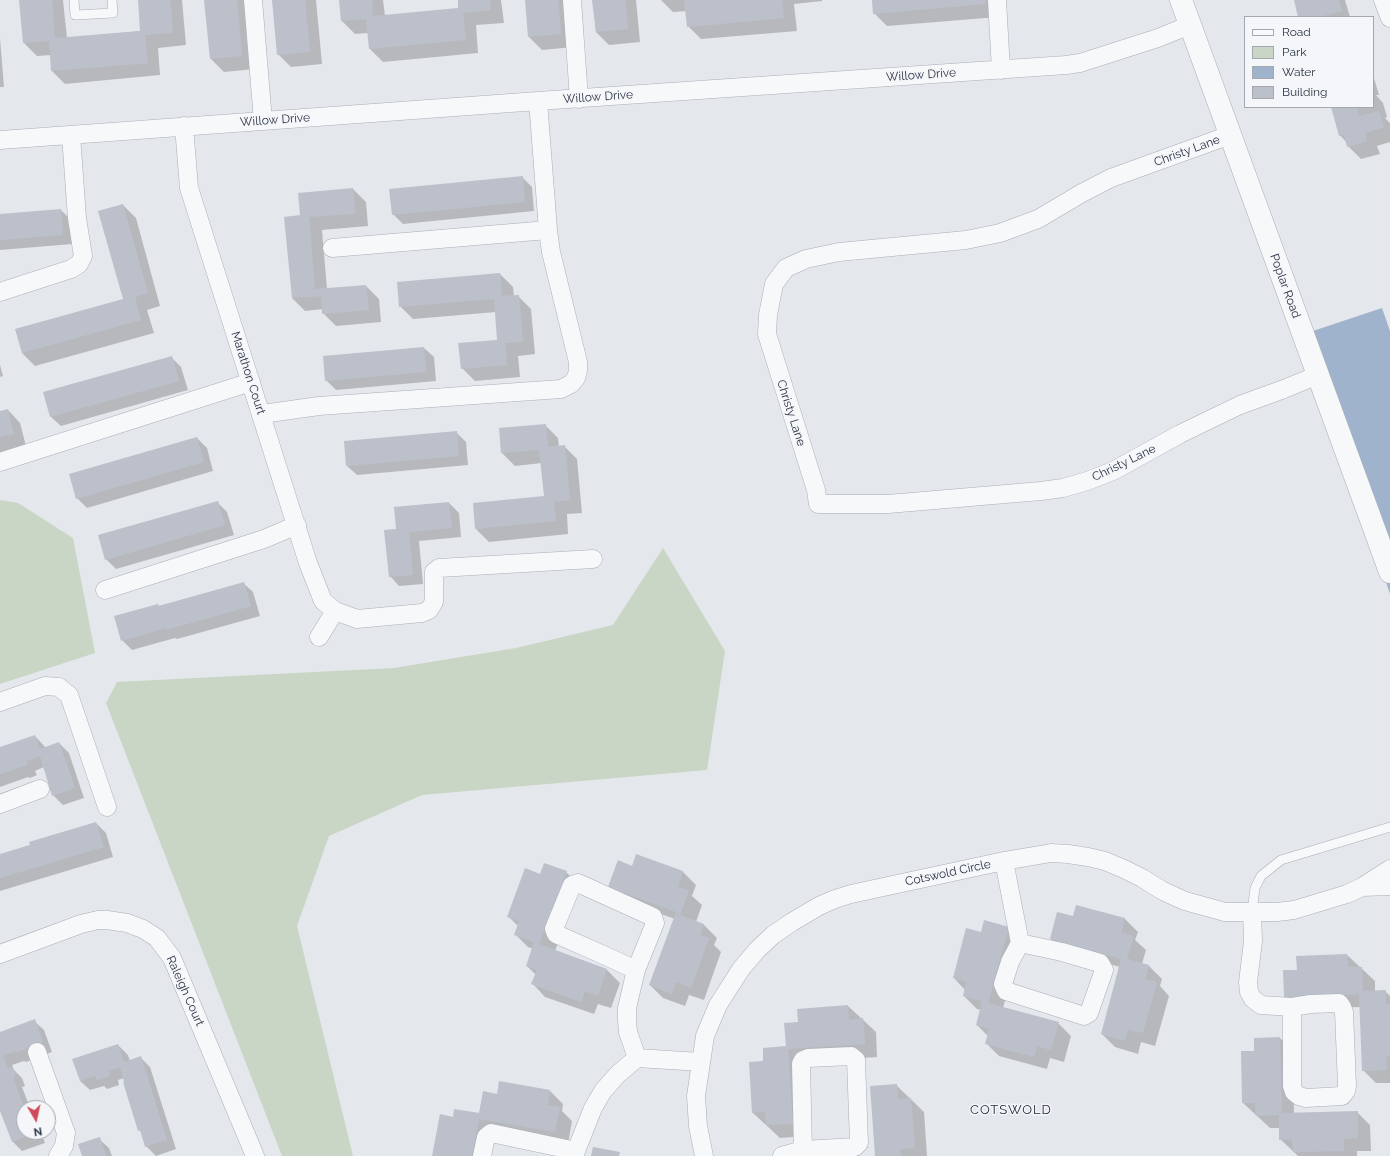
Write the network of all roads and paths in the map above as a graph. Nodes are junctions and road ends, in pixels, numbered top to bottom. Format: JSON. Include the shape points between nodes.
{"nodes":[{"id":1,"x":74,"y":0,"type":"edge"},
{"id":2,"x":112,"y":0,"type":"edge"},
{"id":3,"x":253,"y":0,"type":"edge"},
{"id":4,"x":572,"y":0,"type":"edge"},
{"id":5,"x":997,"y":0,"type":"edge"},
{"id":6,"x":1181,"y":0,"type":"edge"},
{"id":7,"x":1383,"y":0,"type":"edge"},
{"id":8,"x":1390,"y":18,"type":"edge"},
{"id":9,"x":1190,"y":25,"type":"junction"},
{"id":10,"x":1001,"y":70,"type":"junction"},
{"id":11,"x":579,"y":99,"type":"junction"},
{"id":12,"x":538,"y":101,"type":"junction"},
{"id":13,"x":263,"y":121,"type":"junction"},
{"id":14,"x":184,"y":126,"type":"junction"},
{"id":15,"x":72,"y":135,"type":"junction"},
{"id":16,"x":1230,"y":136,"type":"junction"},
{"id":17,"x":0,"y":140,"type":"edge"},
{"id":18,"x":548,"y":230,"type":"junction"},
{"id":19,"x":332,"y":248,"type":"dead end"},
{"id":20,"x":0,"y":292,"type":"edge"},
{"id":21,"x":1318,"y":375,"type":"junction"},
{"id":22,"x":251,"y":382,"type":"junction"},
{"id":23,"x":262,"y":414,"type":"junction"},
{"id":24,"x":0,"y":462,"type":"edge"},
{"id":25,"x":297,"y":526,"type":"junction"},
{"id":26,"x":593,"y":559,"type":"dead end"},
{"id":27,"x":1390,"y":572,"type":"edge"},
{"id":28,"x":105,"y":590,"type":"dead end"},
{"id":29,"x":335,"y":610,"type":"junction"},
{"id":30,"x":319,"y":637,"type":"dead end"},
{"id":31,"x":0,"y":702,"type":"edge"},
{"id":32,"x":40,"y":790,"type":"dead end"},
{"id":33,"x":0,"y":804,"type":"edge"},
{"id":34,"x":106,"y":807,"type":"dead end"},
{"id":35,"x":1390,"y":827,"type":"edge"},
{"id":36,"x":1004,"y":861,"type":"junction"},
{"id":37,"x":1390,"y":869,"type":"edge"},
{"id":38,"x":1390,"y":886,"type":"edge"},
{"id":39,"x":1362,"y":887,"type":"junction"},
{"id":40,"x":1252,"y":912,"type":"junction"},
{"id":41,"x":1020,"y":942,"type":"junction"},
{"id":42,"x":0,"y":954,"type":"edge"},
{"id":43,"x":636,"y":970,"type":"junction"},
{"id":44,"x":1292,"y":1007,"type":"junction"},
{"id":45,"x":37,"y":1052,"type":"dead end"},
{"id":46,"x":637,"y":1058,"type":"junction"},
{"id":47,"x":701,"y":1062,"type":"junction"},
{"id":48,"x":803,"y":1150,"type":"junction"},
{"id":49,"x":576,"y":1154,"type":"edge"},
{"id":50,"x":58,"y":1156,"type":"edge"},
{"id":51,"x":255,"y":1156,"type":"edge"},
{"id":52,"x":482,"y":1156,"type":"edge"},
{"id":53,"x":704,"y":1156,"type":"edge"},
{"id":54,"x":782,"y":1156,"type":"edge"}],
"edges":[{"from":1,"to":2,"type":"lane","via":[[75,15],[113,13]]},
{"from":3,"to":13,"type":"street"},
{"from":4,"to":11,"type":"street"},
{"from":5,"to":10,"type":"street"},
{"from":6,"to":9,"type":"street","name":"Poplar Road"},
{"from":7,"to":8,"type":"street"},
{"from":9,"to":10,"type":"street","name":"Willow Drive","via":[[1080,63]]},
{"from":9,"to":16,"type":"street","name":"Poplar Road"},
{"from":10,"to":11,"type":"street","name":"Willow Drive"},
{"from":11,"to":12,"type":"street","name":"Willow Drive"},
{"from":12,"to":13,"type":"street","name":"Willow Drive"},
{"from":12,"to":18,"type":"street"},
{"from":13,"to":14,"type":"street","name":"Willow Drive"},
{"from":14,"to":15,"type":"street","name":"Willow Drive"},
{"from":14,"to":22,"type":"street","name":"Marathon Court","via":[[189,188]]},
{"from":15,"to":17,"type":"street","name":"Willow Drive"},
{"from":15,"to":20,"type":"street","via":[[77,218],[83,256],[79,264],[72,269]]},
{"from":16,"to":21,"type":"street","name":"Poplar Road"},
{"from":16,"to":21,"type":"street","name":"Christy Lane","via":[[1111,178],[1038,219],[1000,233],[966,240],[839,252],[806,259],[786,268],[774,284],[767,334],[816,490],[818,504],[888,504],[1041,491],[1075,485],[1112,471],[1240,405]]},
{"from":18,"to":19,"type":"street"},
{"from":18,"to":23,"type":"street","via":[[578,362],[576,378],[571,384],[561,389],[319,406]]},
{"from":21,"to":27,"type":"street","name":"Poplar Road"},
{"from":22,"to":23,"type":"street","name":"Marathon Court"},
{"from":22,"to":24,"type":"street"},
{"from":23,"to":25,"type":"street","name":"Marathon Court"},
{"from":25,"to":28,"type":"street"},
{"from":25,"to":29,"type":"street","name":"Marathon Court","via":[[322,601]]},
{"from":26,"to":29,"type":"street","name":"Marathon Court","via":[[439,568],[434,572],[434,602],[429,610],[422,613],[357,619]]},
{"from":29,"to":30,"type":"street"},
{"from":31,"to":34,"type":"street","via":[[45,686],[59,688],[69,695]]},
{"from":32,"to":33,"type":"street"},
{"from":35,"to":40,"type":"lane","via":[[1281,860],[1261,876],[1255,888]]},
{"from":36,"to":40,"type":"street","name":"Cotswold Circle","via":[[1051,853],[1088,857],[1124,869],[1184,901],[1225,912]]},
{"from":36,"to":41,"type":"street"},
{"from":36,"to":47,"type":"street","name":"Cotswold Circle","via":[[851,894],[819,906],[792,922],[757,950],[729,985],[705,1036]]},
{"from":37,"to":39,"type":"street","name":"Cotswold Circle"},
{"from":38,"to":39,"type":"street","name":"Cotswold Circle"},
{"from":39,"to":40,"type":"street","name":"Cotswold Circle","via":[[1294,910]]},
{"from":40,"to":44,"type":"street","via":[[1249,992],[1261,1005]]},
{"from":41,"to":41,"type":"street","via":[[1003,984],[1006,991],[1084,1016],[1089,1013],[1104,970],[1100,964]]},
{"from":42,"to":51,"type":"street","name":"Raleigh Court","via":[[98,920],[127,923],[157,938],[172,958]]},
{"from":43,"to":43,"type":"street","via":[[556,934],[554,929],[572,885],[578,883],[653,918],[655,923]]},
{"from":43,"to":46,"type":"street","via":[[627,1008],[627,1020],[628,1032]]},
{"from":44,"to":44,"type":"street","via":[[1294,1092],[1306,1098],[1342,1096],[1347,1086],[1342,1007],[1339,1004]]},
{"from":45,"to":50,"type":"street","via":[[66,1133],[64,1146]]},
{"from":46,"to":47,"type":"street"},
{"from":46,"to":49,"type":"street","via":[[603,1091],[593,1108]]},
{"from":47,"to":53,"type":"street","name":"Cotswold Circle","via":[[696,1105]]},
{"from":48,"to":48,"type":"street","via":[[803,1060],[851,1056],[856,1060],[859,1143],[855,1147]]},
{"from":48,"to":54,"type":"street"},
{"from":49,"to":52,"type":"street","via":[[491,1133],[486,1137]]}]}
